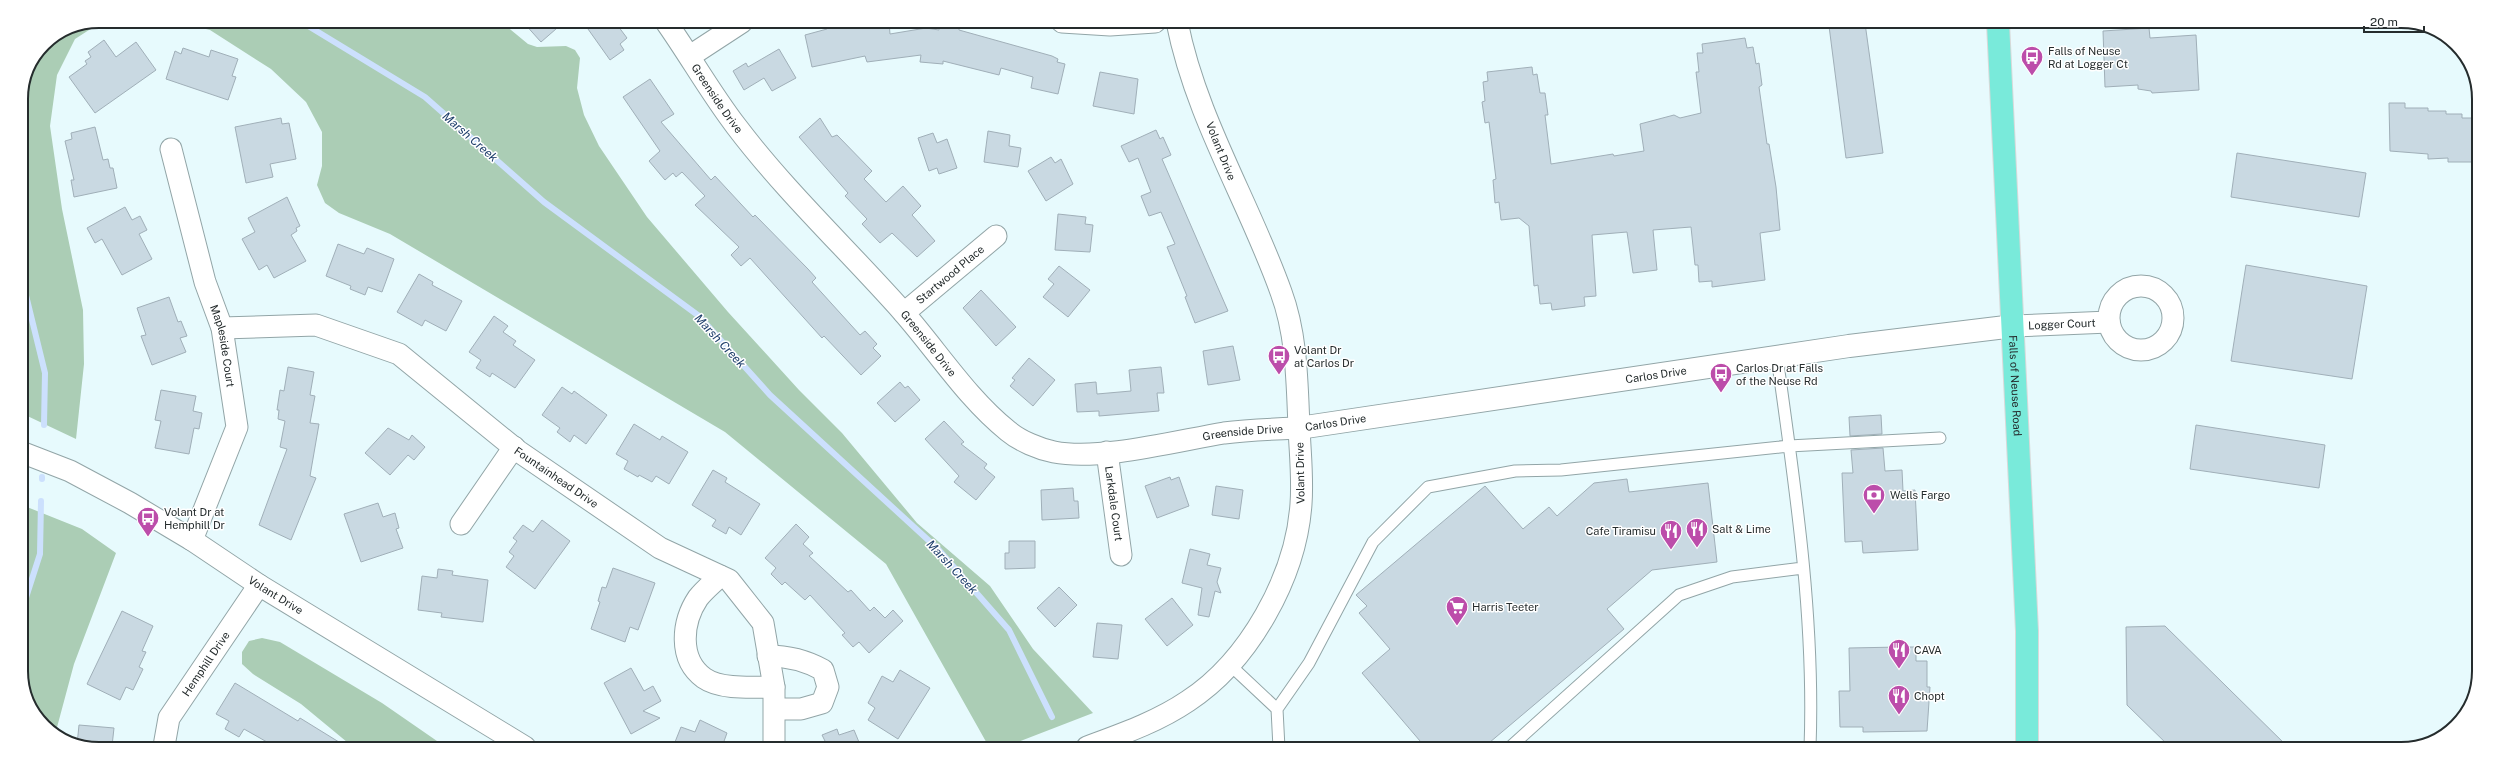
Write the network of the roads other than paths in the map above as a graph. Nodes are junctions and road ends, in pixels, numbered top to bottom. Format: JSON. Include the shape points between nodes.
{"nodes":[{"id":1,"x":670,"y":28,"type":"edge"},
{"id":2,"x":733,"y":28,"type":"edge"},
{"id":3,"x":1178,"y":28,"type":"edge"},
{"id":4,"x":1998,"y":28,"type":"edge"},
{"id":5,"x":690,"y":56,"type":"junction"},
{"id":6,"x":171,"y":149,"type":"dead end"},
{"id":7,"x":996,"y":236,"type":"dead end"},
{"id":8,"x":904,"y":313,"type":"junction"},
{"id":9,"x":2109,"y":322,"type":"dead end"},
{"id":10,"x":2014,"y":326,"type":"junction"},
{"id":11,"x":222,"y":328,"type":"junction"},
{"id":12,"x":1777,"y":357,"type":"junction"},
{"id":13,"x":1299,"y":428,"type":"junction"},
{"id":14,"x":1940,"y":438,"type":"dead end"},
{"id":15,"x":1789,"y":446,"type":"junction"},
{"id":16,"x":514,"y":447,"type":"junction"},
{"id":17,"x":1107,"y":452,"type":"junction"},
{"id":18,"x":28,"y":455,"type":"edge"},
{"id":19,"x":461,"y":524,"type":"dead end"},
{"id":20,"x":192,"y":540,"type":"junction"},
{"id":21,"x":1120,"y":555,"type":"dead end"},
{"id":22,"x":1803,"y":568,"type":"junction"},
{"id":23,"x":720,"y":576,"type":"junction"},
{"id":24,"x":259,"y":585,"type":"junction"},
{"id":25,"x":768,"y":656,"type":"junction"},
{"id":26,"x":1230,"y":664,"type":"junction"},
{"id":27,"x":774,"y":687,"type":"junction"},
{"id":28,"x":775,"y":709,"type":"junction"},
{"id":29,"x":1277,"y":709,"type":"junction"},
{"id":30,"x":168,"y":742,"type":"edge"},
{"id":31,"x":517,"y":742,"type":"edge"},
{"id":32,"x":774,"y":742,"type":"edge"},
{"id":33,"x":1102,"y":742,"type":"edge"},
{"id":34,"x":1279,"y":742,"type":"edge"},
{"id":35,"x":1516,"y":742,"type":"edge"},
{"id":36,"x":1810,"y":742,"type":"edge"},
{"id":37,"x":2027,"y":742,"type":"edge"}],
"edges":[{"from":1,"to":5,"type":"street","name":"Greenside Drive"},
{"from":2,"to":5,"type":"street"},
{"from":3,"to":13,"type":"street","name":"Volant Drive","via":[[1183,52],[1217,143],[1282,294],[1293,344],[1299,390]]},
{"from":4,"to":10,"type":"main road","name":"Falls of Neuse Road"},
{"from":5,"to":8,"type":"street","name":"Greenside Drive","via":[[702,78],[736,126],[780,178]]},
{"from":6,"to":11,"type":"street","name":"Mapleside Court","via":[[205,282]]},
{"from":7,"to":8,"type":"street","name":"Startwood Place"},
{"from":8,"to":17,"type":"street","name":"Greenside Drive","via":[[983,408],[1010,433],[1054,452],[1081,455]]},
{"from":9,"to":10,"type":"street","name":"Logger Court"},
{"from":10,"to":12,"type":"street","name":"Carlos Drive"},
{"from":10,"to":37,"type":"main road","name":"Falls of Neuse Road","via":[[2028,631]]},
{"from":11,"to":16,"type":"street","name":"Fountainhead Drive","via":[[316,325],[399,354]]},
{"from":11,"to":20,"type":"street","name":"Mapleside Court","via":[[237,427]]},
{"from":12,"to":13,"type":"street","name":"Carlos Drive"},
{"from":12,"to":15,"type":"lane"},
{"from":13,"to":17,"type":"street","name":"Greenside Drive","via":[[1225,433]]},
{"from":13,"to":26,"type":"street","name":"Volant Drive","via":[[1302,463],[1301,504],[1291,555],[1272,602]]},
{"from":14,"to":15,"type":"lane"},
{"from":15,"to":22,"type":"lane"},
{"from":15,"to":29,"type":"lane","via":[[1561,470],[1515,471],[1428,487],[1373,542],[1309,663]]},
{"from":16,"to":19,"type":"street"},
{"from":16,"to":23,"type":"street","name":"Fountainhead Drive","via":[[660,548]]},
{"from":17,"to":21,"type":"street","name":"Larkdale Court"},
{"from":18,"to":20,"type":"street","name":"Volant Drive","via":[[70,471]]},
{"from":20,"to":24,"type":"street","name":"Volant Drive"},
{"from":22,"to":35,"type":"lane","via":[[1732,577],[1679,595]]},
{"from":22,"to":36,"type":"lane","via":[[1811,680]]},
{"from":23,"to":25,"type":"street","name":"Fountainhead Drive","via":[[729,580],[763,623]]},
{"from":23,"to":27,"type":"street","via":[[698,598],[684,629],[688,660],[704,678],[733,687]]},
{"from":24,"to":30,"type":"street","name":"Hemphill Drive","via":[[170,718]]},
{"from":24,"to":31,"type":"street","name":"Volant Drive"},
{"from":25,"to":27,"type":"street","name":"Fountainhead Drive"},
{"from":25,"to":28,"type":"street","via":[[787,656],[808,662],[823,670],[828,687],[822,703],[811,708]]},
{"from":26,"to":29,"type":"lane"},
{"from":26,"to":33,"type":"street","name":"Volant Drive","via":[[1207,687],[1160,718]]},
{"from":27,"to":28,"type":"street","name":"Fountainhead Drive"},
{"from":28,"to":32,"type":"street","name":"Fountainhead Drive"},
{"from":29,"to":34,"type":"lane"}]}
